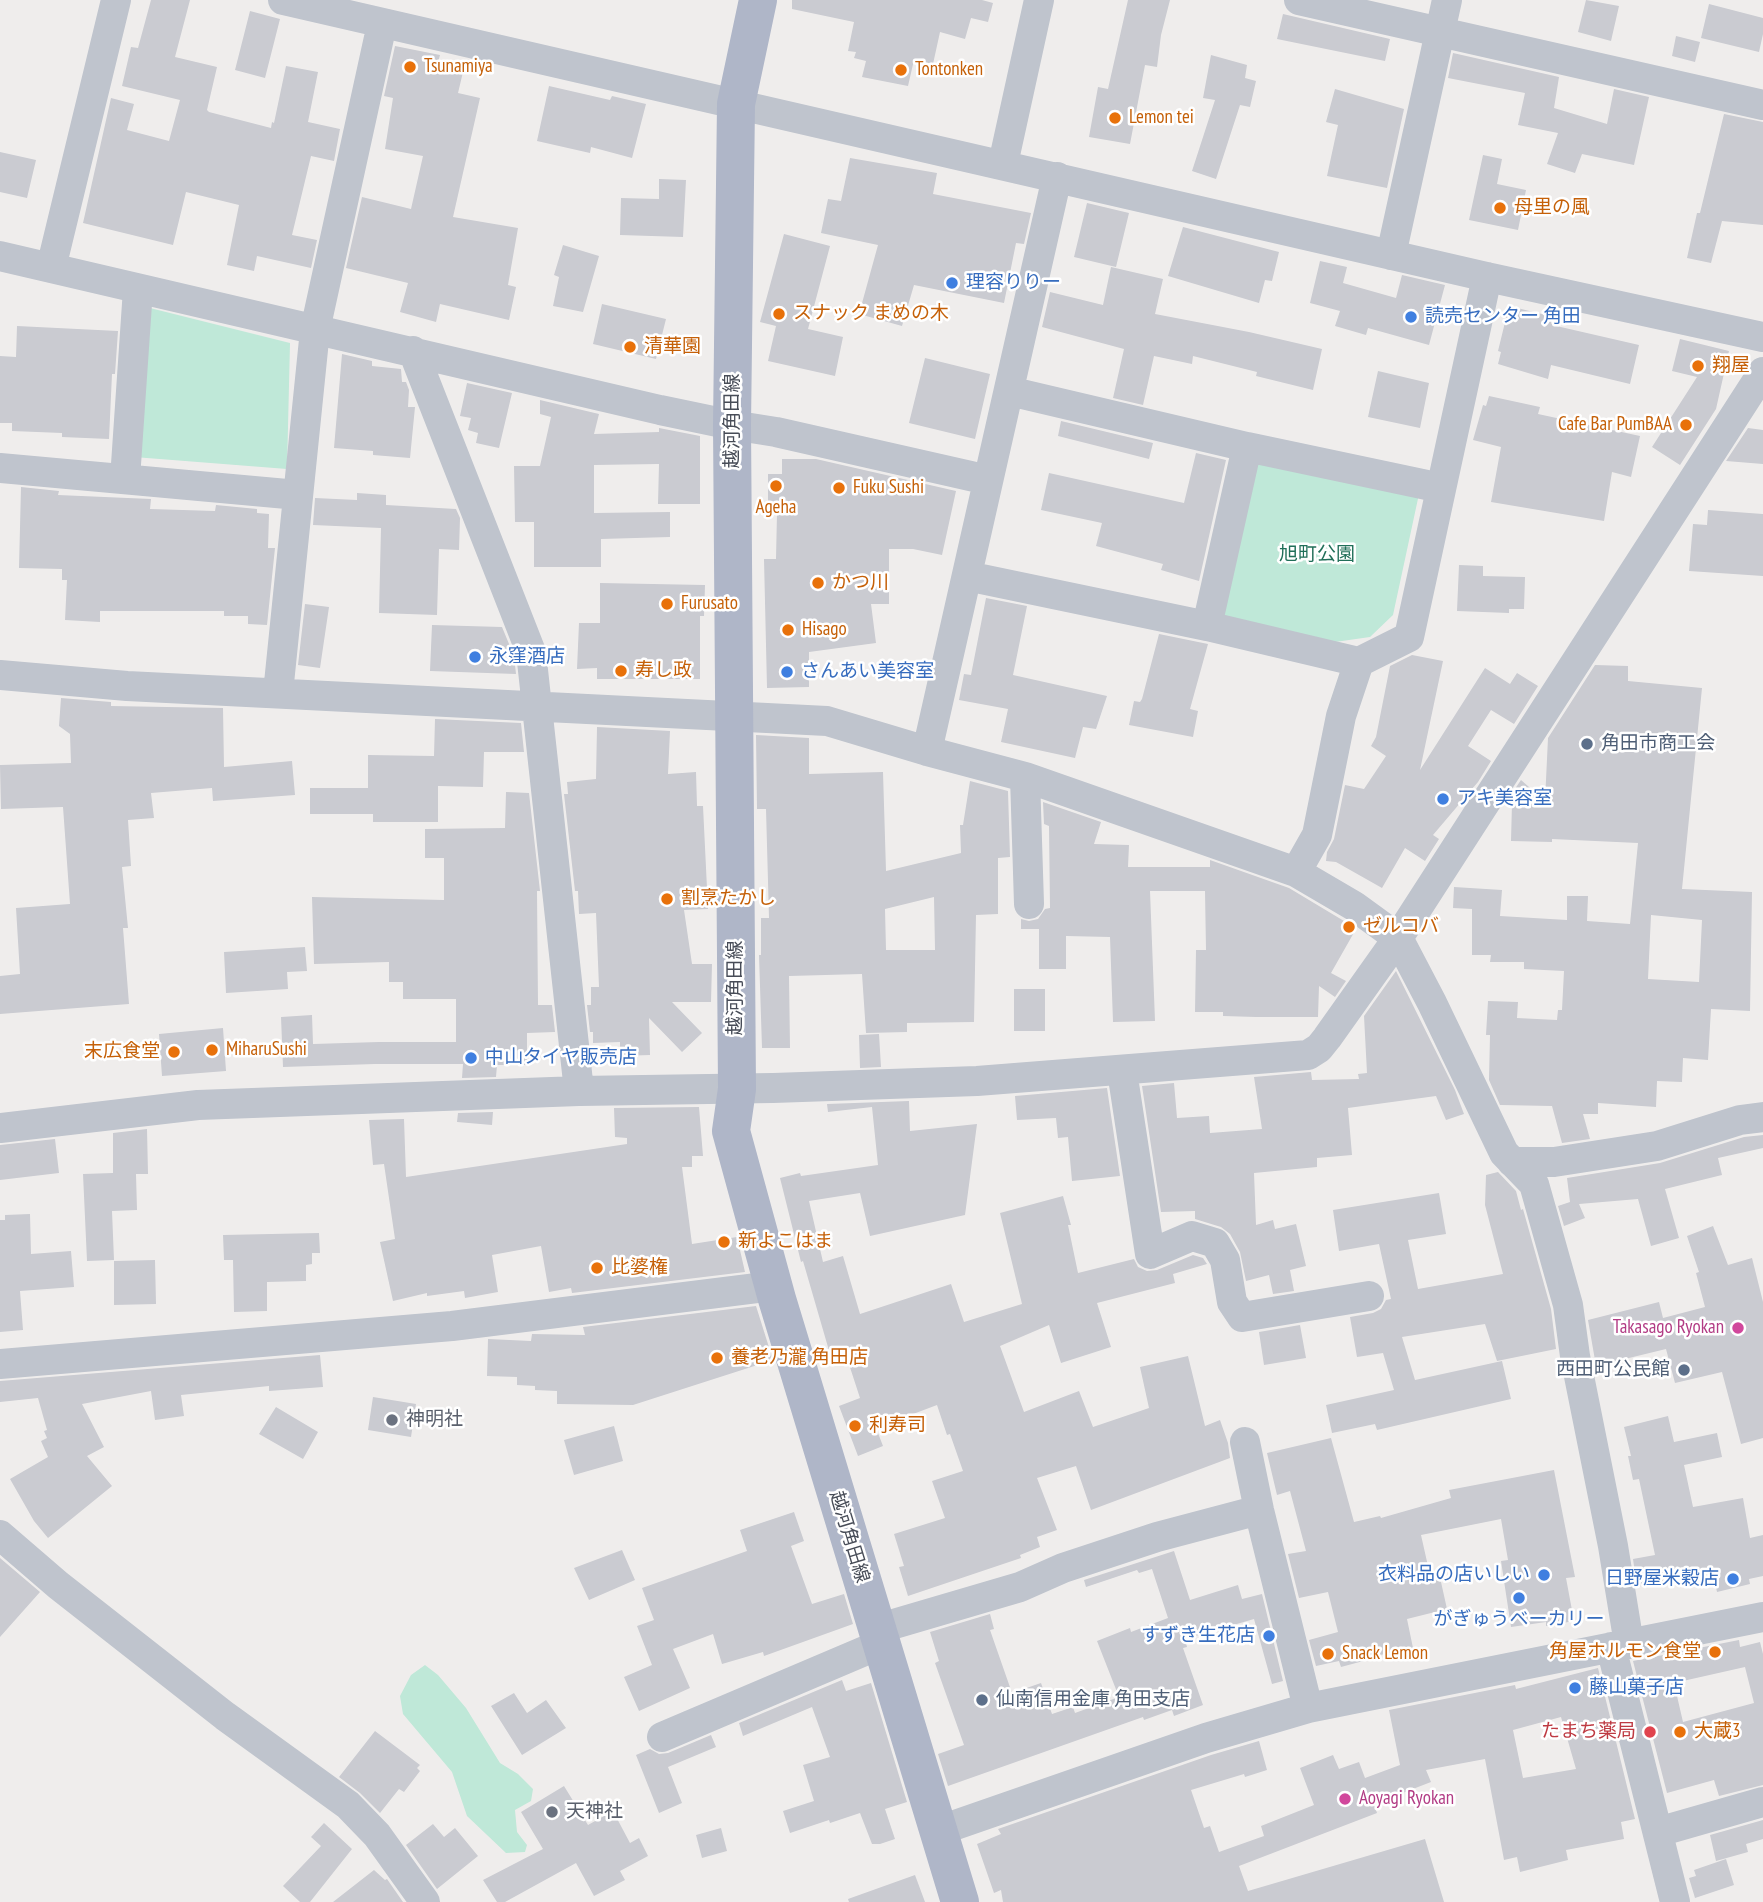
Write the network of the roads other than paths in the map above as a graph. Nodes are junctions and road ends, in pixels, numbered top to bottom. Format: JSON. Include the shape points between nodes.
{"nodes":[{"id":1,"x":116,"y":0,"type":"edge"},
{"id":2,"x":284,"y":0,"type":"edge"},
{"id":3,"x":758,"y":0,"type":"edge"},
{"id":4,"x":1039,"y":0,"type":"edge"},
{"id":5,"x":1300,"y":0,"type":"edge"},
{"id":6,"x":1447,"y":0,"type":"edge"},
{"id":7,"x":382,"y":24,"type":"junction"},
{"id":8,"x":1440,"y":31,"type":"junction"},
{"id":9,"x":736,"y":104,"type":"junction"},
{"id":10,"x":1763,"y":105,"type":"edge"},
{"id":11,"x":1003,"y":164,"type":"junction"},
{"id":12,"x":1057,"y":177,"type":"junction"},
{"id":13,"x":1391,"y":255,"type":"junction"},
{"id":14,"x":0,"y":256,"type":"edge"},
{"id":15,"x":51,"y":268,"type":"junction"},
{"id":16,"x":1488,"y":277,"type":"junction"},
{"id":17,"x":138,"y":289,"type":"junction"},
{"id":18,"x":314,"y":330,"type":"junction"},
{"id":19,"x":1763,"y":337,"type":"edge"},
{"id":20,"x":413,"y":351,"type":"junction"},
{"id":21,"x":1763,"y":372,"type":"edge"},
{"id":22,"x":1009,"y":391,"type":"junction"},
{"id":23,"x":732,"y":425,"type":"junction"},
{"id":24,"x":1247,"y":447,"type":"junction"},
{"id":25,"x":0,"y":468,"type":"edge"},
{"id":26,"x":125,"y":480,"type":"junction"},
{"id":27,"x":988,"y":480,"type":"junction"},
{"id":28,"x":1441,"y":488,"type":"junction"},
{"id":29,"x":298,"y":495,"type":"junction"},
{"id":30,"x":967,"y":576,"type":"junction"},
{"id":31,"x":1207,"y":626,"type":"junction"},
{"id":32,"x":1359,"y":662,"type":"junction"},
{"id":33,"x":0,"y":675,"type":"edge"},
{"id":34,"x":278,"y":693,"type":"junction"},
{"id":35,"x":536,"y":705,"type":"junction"},
{"id":36,"x":734,"y":715,"type":"junction"},
{"id":37,"x":927,"y":751,"type":"junction"},
{"id":38,"x":1025,"y":777,"type":"junction"},
{"id":39,"x":1296,"y":872,"type":"junction"},
{"id":40,"x":1029,"y":904,"type":"dead end"},
{"id":41,"x":1398,"y":938,"type":"junction"},
{"id":42,"x":1122,"y":1071,"type":"junction"},
{"id":43,"x":737,"y":1088,"type":"junction"},
{"id":44,"x":579,"y":1091,"type":"junction"},
{"id":45,"x":1763,"y":1117,"type":"edge"},
{"id":46,"x":0,"y":1128,"type":"edge"},
{"id":47,"x":1512,"y":1162,"type":"junction"},
{"id":48,"x":774,"y":1286,"type":"junction"},
{"id":49,"x":1368,"y":1296,"type":"dead end"},
{"id":50,"x":0,"y":1364,"type":"edge"},
{"id":51,"x":1245,"y":1442,"type":"dead end"},
{"id":52,"x":1259,"y":1510,"type":"junction"},
{"id":53,"x":0,"y":1535,"type":"edge"},
{"id":54,"x":1763,"y":1617,"type":"edge"},
{"id":55,"x":879,"y":1636,"type":"junction"},
{"id":56,"x":1620,"y":1646,"type":"junction"},
{"id":57,"x":1308,"y":1708,"type":"junction"},
{"id":58,"x":662,"y":1737,"type":"dead end"},
{"id":59,"x":1763,"y":1802,"type":"edge"},
{"id":60,"x":938,"y":1831,"type":"junction"},
{"id":61,"x":1658,"y":1832,"type":"junction"},
{"id":62,"x":425,"y":1902,"type":"edge"},
{"id":63,"x":960,"y":1902,"type":"edge"},
{"id":64,"x":1675,"y":1902,"type":"edge"}],
"edges":[{"from":1,"to":15,"type":"street"},
{"from":2,"to":7,"type":"street"},
{"from":3,"to":9,"type":"main road","name":"越河角田線"},
{"from":4,"to":11,"type":"street"},
{"from":5,"to":8,"type":"street"},
{"from":6,"to":8,"type":"street"},
{"from":7,"to":9,"type":"street"},
{"from":7,"to":18,"type":"street"},
{"from":8,"to":10,"type":"street"},
{"from":8,"to":13,"type":"street"},
{"from":9,"to":11,"type":"street"},
{"from":9,"to":23,"type":"main road","name":"越河角田線"},
{"from":11,"to":12,"type":"street"},
{"from":12,"to":13,"type":"street"},
{"from":12,"to":22,"type":"street"},
{"from":13,"to":16,"type":"street"},
{"from":14,"to":15,"type":"street"},
{"from":15,"to":17,"type":"street"},
{"from":16,"to":19,"type":"street"},
{"from":16,"to":28,"type":"street"},
{"from":17,"to":18,"type":"street"},
{"from":17,"to":26,"type":"street"},
{"from":18,"to":20,"type":"street"},
{"from":18,"to":29,"type":"street"},
{"from":20,"to":23,"type":"street"},
{"from":20,"to":35,"type":"street","via":[[531,652]]},
{"from":21,"to":41,"type":"street"},
{"from":22,"to":24,"type":"street"},
{"from":22,"to":27,"type":"street"},
{"from":23,"to":27,"type":"street"},
{"from":23,"to":36,"type":"main road","name":"越河角田線"},
{"from":24,"to":28,"type":"street"},
{"from":24,"to":31,"type":"street"},
{"from":25,"to":26,"type":"street"},
{"from":26,"to":29,"type":"street"},
{"from":27,"to":30,"type":"street"},
{"from":28,"to":32,"type":"street","via":[[1409,637]]},
{"from":29,"to":34,"type":"street"},
{"from":30,"to":31,"type":"street"},
{"from":30,"to":37,"type":"street"},
{"from":31,"to":32,"type":"street"},
{"from":32,"to":39,"type":"street","via":[[1341,716],[1317,835]]},
{"from":33,"to":34,"type":"street"},
{"from":34,"to":35,"type":"street"},
{"from":35,"to":36,"type":"street"},
{"from":35,"to":44,"type":"street"},
{"from":36,"to":37,"type":"street","via":[[827,721]]},
{"from":36,"to":43,"type":"main road","name":"越河角田線"},
{"from":37,"to":38,"type":"street"},
{"from":38,"to":39,"type":"street"},
{"from":38,"to":40,"type":"street"},
{"from":39,"to":41,"type":"street"},
{"from":41,"to":42,"type":"street","via":[[1327,1038],[1308,1055]]},
{"from":41,"to":47,"type":"street"},
{"from":42,"to":43,"type":"street","via":[[976,1081]]},
{"from":42,"to":49,"type":"street","via":[[1150,1254],[1192,1236],[1215,1243],[1225,1260],[1232,1302],[1242,1317]]},
{"from":43,"to":44,"type":"street"},
{"from":43,"to":48,"type":"main road","name":"越河角田線","via":[[731,1131]]},
{"from":44,"to":46,"type":"street","via":[[198,1105]]},
{"from":45,"to":47,"type":"street","via":[[1740,1119],[1657,1146],[1554,1162]]},
{"from":47,"to":56,"type":"street","via":[[1534,1184],[1568,1304],[1613,1546]]},
{"from":48,"to":50,"type":"street","via":[[452,1326]]},
{"from":48,"to":55,"type":"main road","name":"越河角田線"},
{"from":51,"to":52,"type":"street"},
{"from":52,"to":55,"type":"street","via":[[1063,1568]]},
{"from":52,"to":57,"type":"street"},
{"from":53,"to":62,"type":"street","via":[[225,1716],[348,1805],[377,1835]]},
{"from":54,"to":56,"type":"street"},
{"from":55,"to":58,"type":"street"},
{"from":55,"to":60,"type":"main road","name":"越河角田線"},
{"from":56,"to":57,"type":"street"},
{"from":56,"to":61,"type":"street"},
{"from":57,"to":60,"type":"street","via":[[1206,1738]]},
{"from":59,"to":61,"type":"street"},
{"from":60,"to":63,"type":"main road","name":"越河角田線"},
{"from":61,"to":64,"type":"street"}]}
